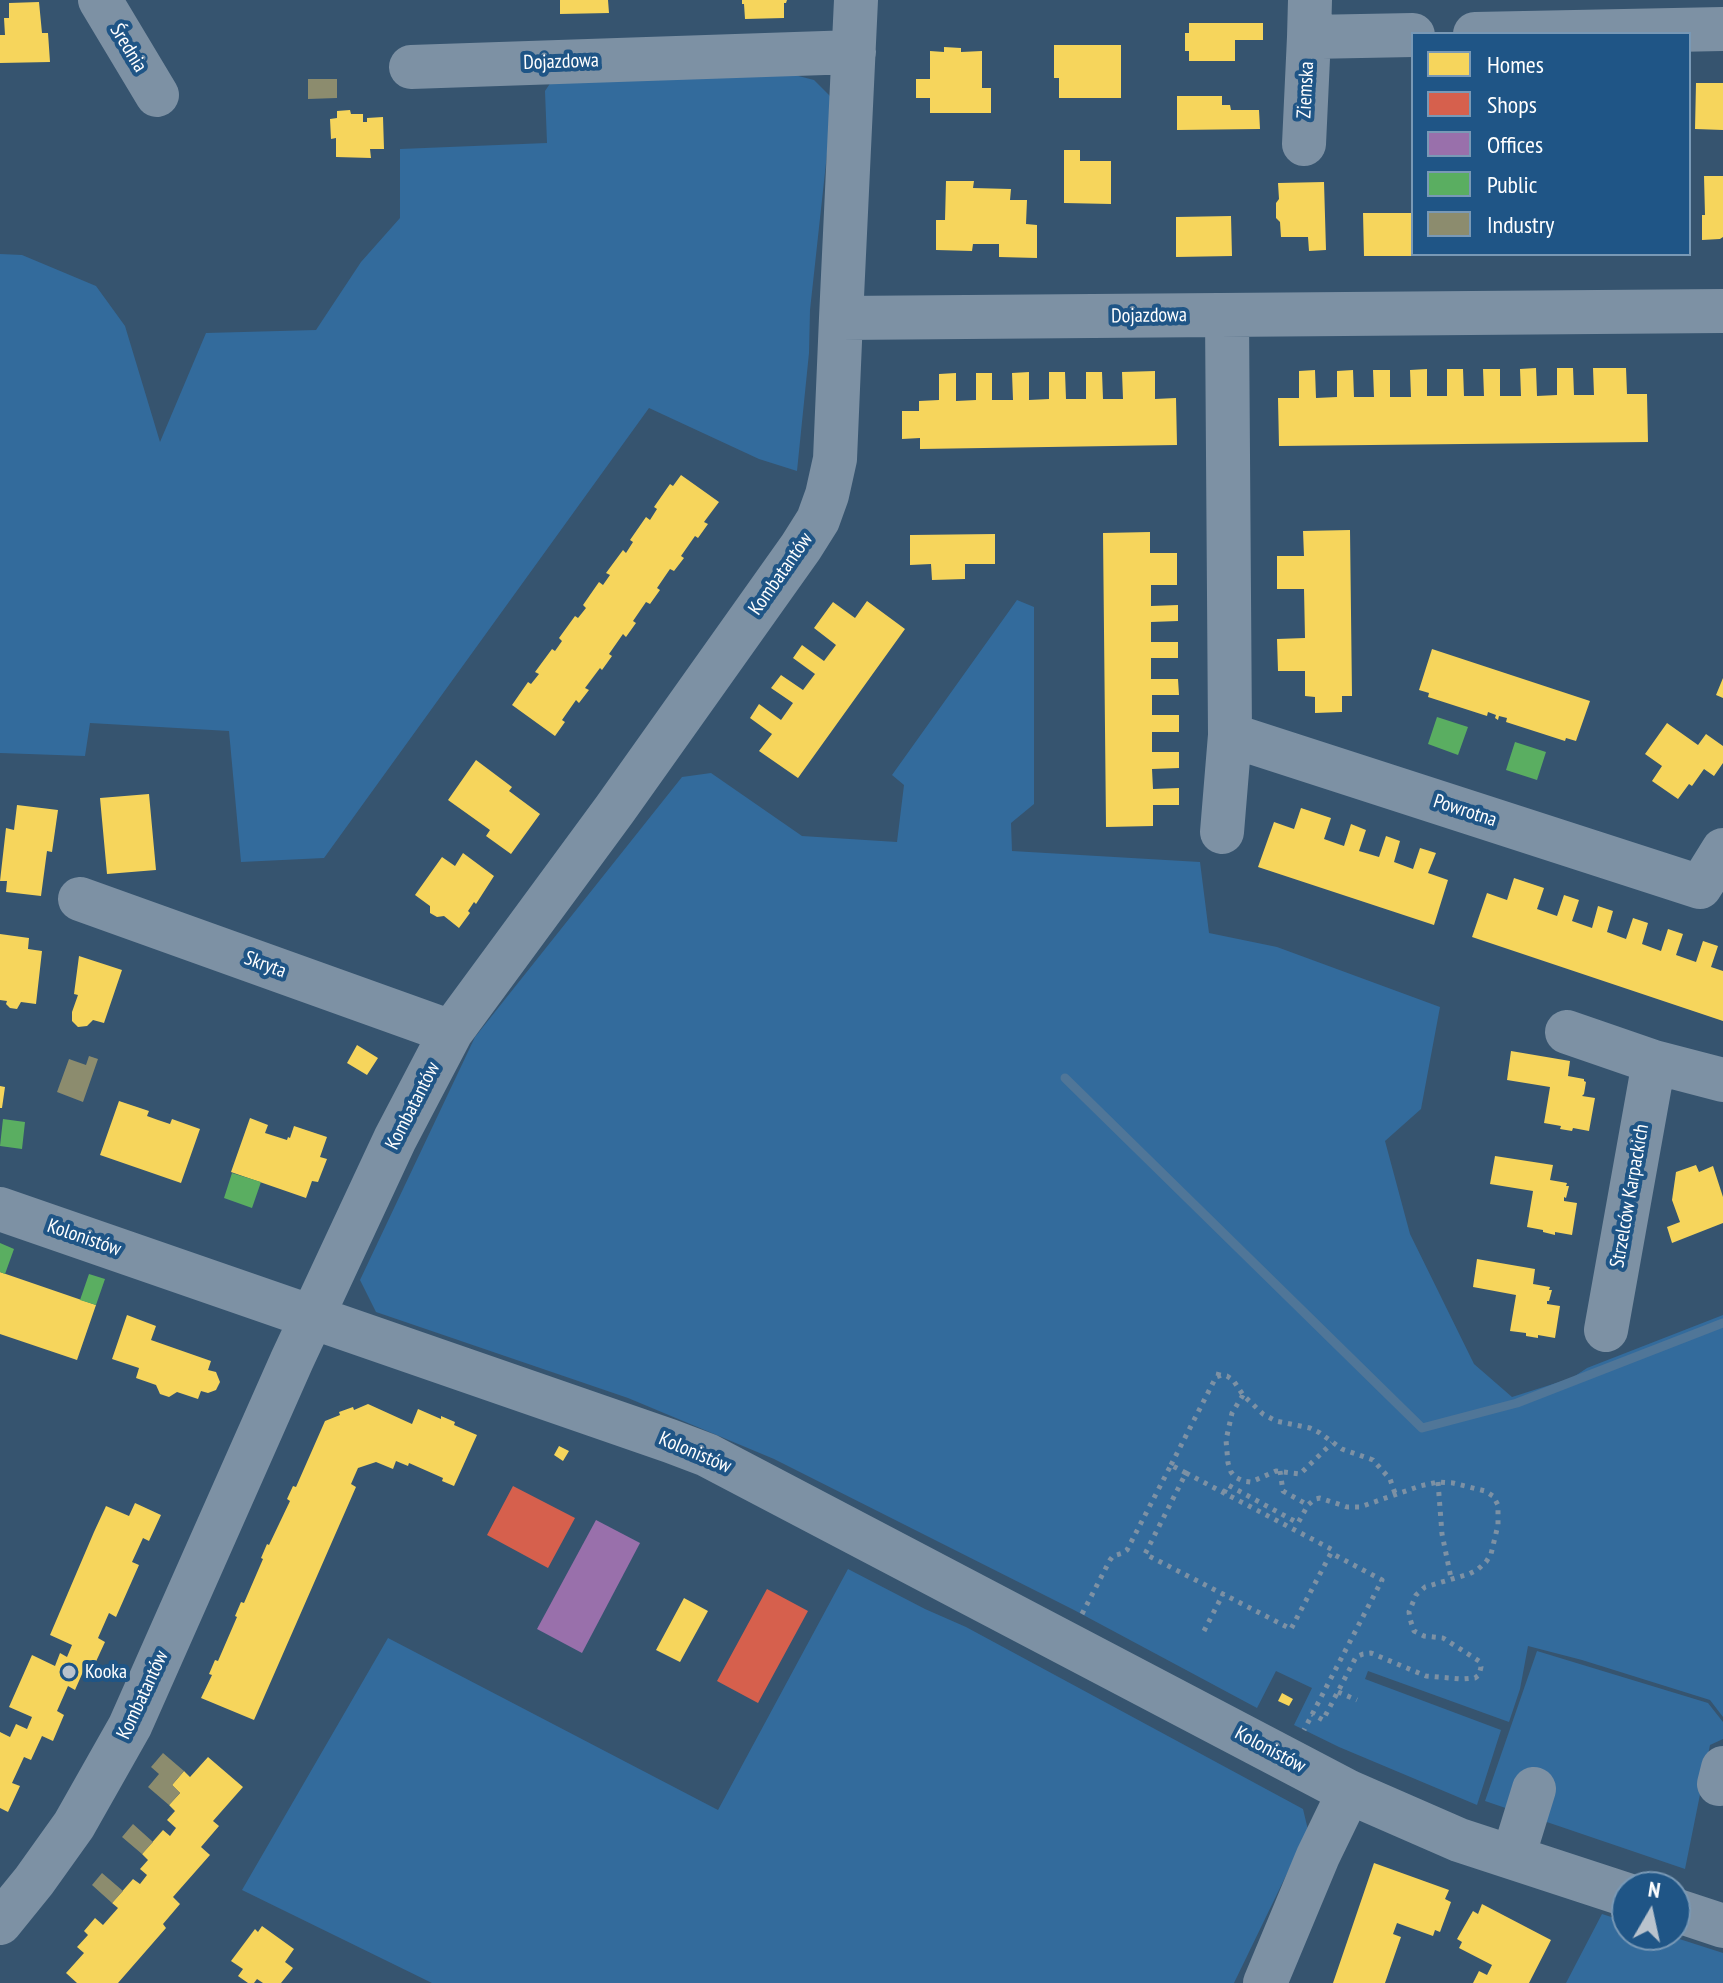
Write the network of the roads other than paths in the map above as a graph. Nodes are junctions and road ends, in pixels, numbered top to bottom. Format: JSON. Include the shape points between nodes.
{"nodes":[{"id":1,"x":100,"y":0,"type":"edge"},
{"id":2,"x":856,"y":0,"type":"edge"},
{"id":3,"x":1310,"y":19,"type":"edge"},
{"id":4,"x":1723,"y":29,"type":"edge"},
{"id":5,"x":1574,"y":32,"type":"edge"},
{"id":6,"x":1411,"y":35,"type":"edge"},
{"id":7,"x":854,"y":52,"type":"junction"},
{"id":8,"x":411,"y":67,"type":"dead end"},
{"id":9,"x":157,"y":95,"type":"dead end"},
{"id":10,"x":1304,"y":144,"type":"dead end"},
{"id":11,"x":1723,"y":311,"type":"edge"},
{"id":12,"x":1227,"y":315,"type":"junction"},
{"id":13,"x":841,"y":318,"type":"junction"},
{"id":14,"x":1230,"y":735,"type":"junction"},
{"id":15,"x":1222,"y":832,"type":"dead end"},
{"id":16,"x":1723,"y":850,"type":"edge"},
{"id":17,"x":1712,"y":893,"type":"edge"},
{"id":18,"x":80,"y":899,"type":"dead end"},
{"id":19,"x":451,"y":1032,"type":"junction"},
{"id":20,"x":1567,"y":1032,"type":"dead end"},
{"id":21,"x":1654,"y":1062,"type":"junction"},
{"id":22,"x":1723,"y":1080,"type":"edge"},
{"id":23,"x":0,"y":1209,"type":"edge"},
{"id":24,"x":313,"y":1317,"type":"junction"},
{"id":25,"x":1606,"y":1330,"type":"dead end"},
{"id":26,"x":1534,"y":1789,"type":"dead end"},
{"id":27,"x":1349,"y":1792,"type":"junction"},
{"id":28,"x":1513,"y":1857,"type":"junction"},
{"id":29,"x":1611,"y":1890,"type":"edge"},
{"id":30,"x":1691,"y":1915,"type":"edge"},
{"id":31,"x":0,"y":1923,"type":"edge"},
{"id":32,"x":1723,"y":1926,"type":"edge"},
{"id":33,"x":1265,"y":1983,"type":"edge"}],
"edges":[{"from":1,"to":9,"type":"street","name":"Średnia"},
{"from":2,"to":7,"type":"street"},
{"from":3,"to":6,"type":"street","name":"Ziemska"},
{"from":3,"to":10,"type":"street","name":"Ziemska"},
{"from":4,"to":5,"type":"street"},
{"from":7,"to":8,"type":"street","name":"Dojazdowa"},
{"from":7,"to":13,"type":"street"},
{"from":11,"to":12,"type":"street","name":"Dojazdowa"},
{"from":12,"to":13,"type":"street","name":"Dojazdowa"},
{"from":12,"to":14,"type":"street"},
{"from":13,"to":19,"type":"street","name":"Kombatantów","via":[[835,459],[818,520]]},
{"from":14,"to":15,"type":"street"},
{"from":14,"to":17,"type":"street","name":"Powrotna"},
{"from":16,"to":17,"type":"street","name":"Powrotna"},
{"from":18,"to":19,"type":"street","name":"Skryta"},
{"from":19,"to":24,"type":"street","name":"Kombatantów"},
{"from":20,"to":21,"type":"street"},
{"from":21,"to":22,"type":"street"},
{"from":21,"to":25,"type":"street","name":"Strzelców Karpackich"},
{"from":23,"to":24,"type":"street","name":"Kolonistów"},
{"from":24,"to":27,"type":"street","name":"Kolonistów","via":[[707,1455]]},
{"from":24,"to":31,"type":"street","name":"Kombatantów","via":[[130,1726],[74,1825]]},
{"from":26,"to":28,"type":"street"},
{"from":27,"to":28,"type":"street","name":"Kolonistów","via":[[1459,1840]]},
{"from":27,"to":33,"type":"street"},
{"from":28,"to":29,"type":"street","name":"Kolonistów"},
{"from":30,"to":32,"type":"street"}]}
